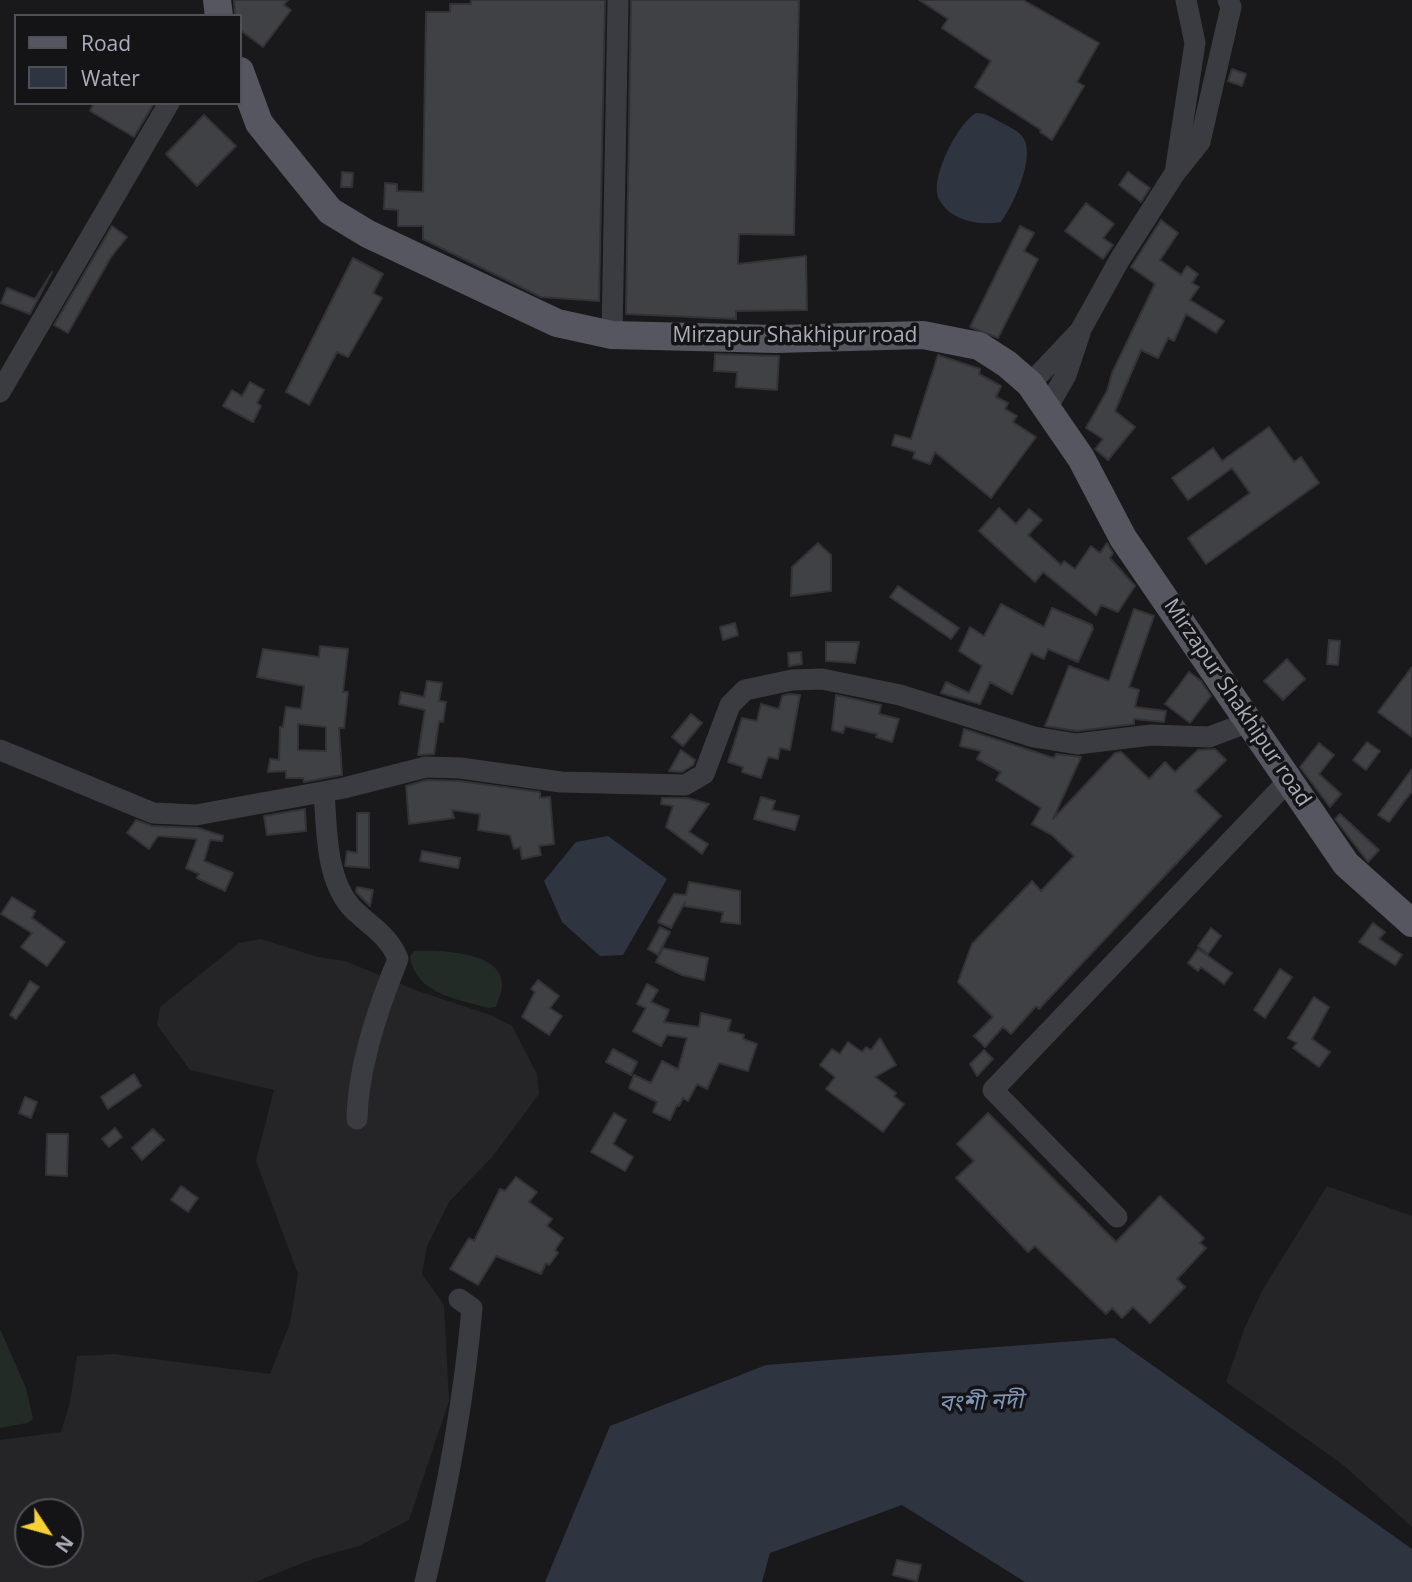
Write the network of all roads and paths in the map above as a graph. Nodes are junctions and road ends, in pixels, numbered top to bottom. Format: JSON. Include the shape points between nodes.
{"nodes":[{"id":1,"x":618,"y":0,"type":"edge"},
{"id":2,"x":1186,"y":0,"type":"edge"},
{"id":3,"x":1233,"y":2,"type":"edge"},
{"id":4,"x":242,"y":76,"type":"edge"},
{"id":5,"x":168,"y":105,"type":"edge"},
{"id":6,"x":1175,"y":173,"type":"junction"},
{"id":7,"x":1080,"y":331,"type":"junction"},
{"id":8,"x":612,"y":335,"type":"junction"},
{"id":9,"x":1030,"y":384,"type":"junction"},
{"id":10,"x":0,"y":392,"type":"edge"},
{"id":11,"x":1046,"y":408,"type":"junction"},
{"id":12,"x":1249,"y":722,"type":"junction"},
{"id":13,"x":0,"y":750,"type":"edge"},
{"id":14,"x":1289,"y":780,"type":"junction"},
{"id":15,"x":324,"y":792,"type":"junction"},
{"id":16,"x":1412,"y":923,"type":"edge"},
{"id":17,"x":357,"y":1119,"type":"dead end"},
{"id":18,"x":1117,"y":1217,"type":"dead end"},
{"id":19,"x":459,"y":1299,"type":"dead end"},
{"id":20,"x":425,"y":1582,"type":"edge"}],
"edges":[{"from":1,"to":8,"type":"street"},
{"from":2,"to":6,"type":"street","via":[[1195,43]]},
{"from":3,"to":6,"type":"street","via":[[1200,142]]},
{"from":4,"to":8,"type":"main road","name":"Mirzapur Shakhipur road","via":[[259,123],[330,211],[521,308],[557,323]]},
{"from":5,"to":10,"type":"street"},
{"from":6,"to":7,"type":"street"},
{"from":7,"to":9,"type":"street"},
{"from":7,"to":11,"type":"street","via":[[1066,375]]},
{"from":8,"to":9,"type":"main road","name":"Mirzapur Shakhipur road","via":[[776,340],[923,335],[979,346]]},
{"from":9,"to":11,"type":"main road","name":"Mirzapur Shakhipur road"},
{"from":11,"to":12,"type":"main road","name":"Mirzapur Shakhipur road","via":[[1081,458],[1123,538]]},
{"from":12,"to":14,"type":"main road","name":"Mirzapur Shakhipur road"},
{"from":12,"to":15,"type":"street","via":[[1209,737],[1151,735],[1077,744],[1034,737],[900,695],[822,679],[792,680],[745,690],[730,705],[704,774],[685,785],[561,782],[426,767]]},
{"from":13,"to":15,"type":"street","via":[[153,813],[196,815]]},
{"from":14,"to":16,"type":"main road","name":"Mirzapur Shakhipur road","via":[[1346,864]]},
{"from":14,"to":18,"type":"street","via":[[993,1090]]},
{"from":15,"to":17,"type":"street","via":[[331,862],[341,890],[398,959],[367,1060]]},
{"from":19,"to":20,"type":"street","via":[[472,1308],[468,1355],[442,1512]]}]}
